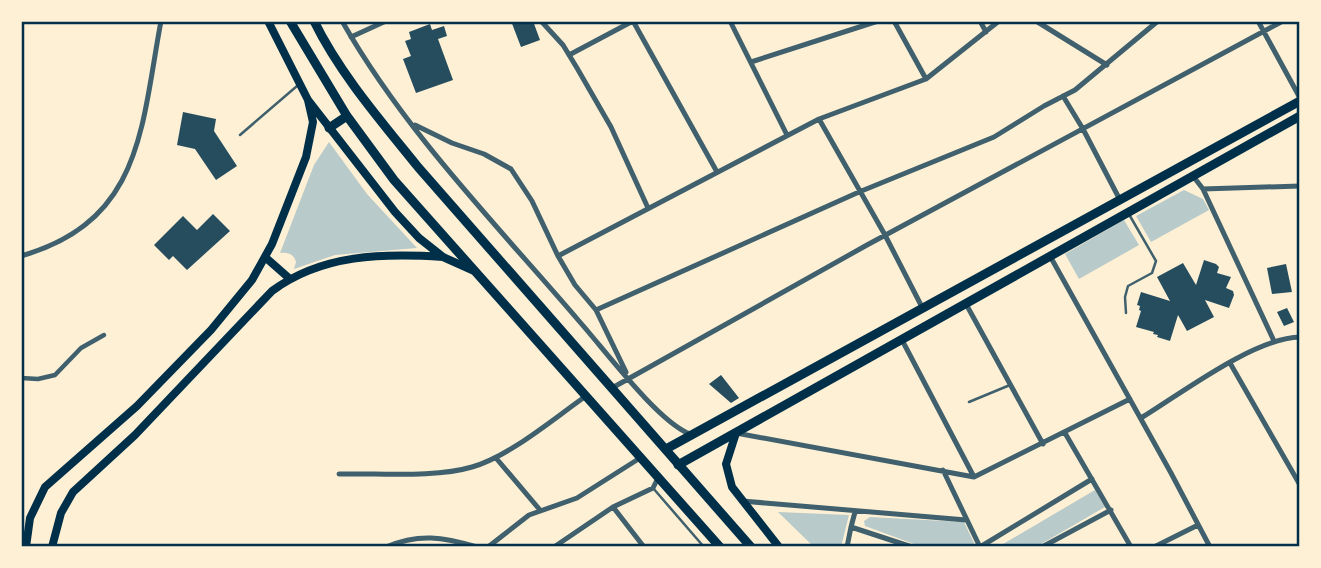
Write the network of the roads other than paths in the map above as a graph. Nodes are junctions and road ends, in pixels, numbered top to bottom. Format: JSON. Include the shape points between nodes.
{"nodes":[{"id":1,"x":161,"y":21,"type":"edge"},
{"id":2,"x":268,"y":21,"type":"edge"},
{"id":3,"x":290,"y":21,"type":"edge"},
{"id":4,"x":314,"y":21,"type":"edge"},
{"id":5,"x":342,"y":21,"type":"edge"},
{"id":6,"x":386,"y":21,"type":"edge"},
{"id":7,"x":541,"y":21,"type":"edge"},
{"id":8,"x":633,"y":21,"type":"edge"},
{"id":9,"x":730,"y":21,"type":"edge"},
{"id":10,"x":878,"y":21,"type":"edge"},
{"id":11,"x":894,"y":21,"type":"edge"},
{"id":12,"x":979,"y":21,"type":"edge"},
{"id":13,"x":999,"y":21,"type":"edge"},
{"id":14,"x":1036,"y":21,"type":"edge"},
{"id":15,"x":1158,"y":21,"type":"edge"},
{"id":16,"x":1258,"y":21,"type":"edge"},
{"id":17,"x":1283,"y":21,"type":"edge"},
{"id":18,"x":986,"y":32,"type":"junction"},
{"id":19,"x":1264,"y":32,"type":"junction"},
{"id":20,"x":351,"y":37,"type":"junction"},
{"id":21,"x":569,"y":55,"type":"junction"},
{"id":22,"x":751,"y":62,"type":"junction"},
{"id":23,"x":1107,"y":65,"type":"junction"},
{"id":24,"x":926,"y":79,"type":"junction"},
{"id":25,"x":300,"y":84,"type":"junction"},
{"id":26,"x":1063,"y":96,"type":"junction"},
{"id":27,"x":1300,"y":99,"type":"edge"},
{"id":28,"x":309,"y":100,"type":"junction"},
{"id":29,"x":347,"y":116,"type":"junction"},
{"id":30,"x":1300,"y":116,"type":"edge"},
{"id":31,"x":819,"y":119,"type":"junction"},
{"id":32,"x":411,"y":123,"type":"junction"},
{"id":33,"x":329,"y":128,"type":"junction"},
{"id":34,"x":1083,"y":129,"type":"junction"},
{"id":35,"x":240,"y":135,"type":"dead end"},
{"id":36,"x":787,"y":135,"type":"junction"},
{"id":37,"x":717,"y":172,"type":"junction"},
{"id":38,"x":1193,"y":176,"type":"junction"},
{"id":39,"x":1300,"y":186,"type":"edge"},
{"id":40,"x":1203,"y":189,"type":"junction"},
{"id":41,"x":859,"y":192,"type":"junction"},
{"id":42,"x":1120,"y":200,"type":"junction"},
{"id":43,"x":649,"y":208,"type":"junction"},
{"id":44,"x":1128,"y":213,"type":"junction"},
{"id":45,"x":885,"y":235,"type":"junction"},
{"id":46,"x":21,"y":256,"type":"edge"},
{"id":47,"x":558,"y":256,"type":"junction"},
{"id":48,"x":265,"y":257,"type":"junction"},
{"id":49,"x":443,"y":257,"type":"junction"},
{"id":50,"x":1050,"y":257,"type":"junction"},
{"id":51,"x":472,"y":270,"type":"junction"},
{"id":52,"x":289,"y":279,"type":"junction"},
{"id":53,"x":966,"y":304,"type":"junction"},
{"id":54,"x":923,"y":309,"type":"junction"},
{"id":55,"x":596,"y":310,"type":"junction"},
{"id":56,"x":1126,"y":313,"type":"dead end"},
{"id":57,"x":104,"y":335,"type":"dead end"},
{"id":58,"x":1300,"y":337,"type":"edge"},
{"id":59,"x":902,"y":340,"type":"junction"},
{"id":60,"x":1274,"y":341,"type":"junction"},
{"id":61,"x":1230,"y":363,"type":"junction"},
{"id":62,"x":21,"y":378,"type":"edge"},
{"id":63,"x":628,"y":378,"type":"junction"},
{"id":64,"x":1010,"y":384,"type":"junction"},
{"id":65,"x":612,"y":388,"type":"junction"},
{"id":66,"x":586,"y":396,"type":"junction"},
{"id":67,"x":1130,"y":399,"type":"junction"},
{"id":68,"x":968,"y":402,"type":"dead end"},
{"id":69,"x":1141,"y":418,"type":"junction"},
{"id":70,"x":736,"y":433,"type":"junction"},
{"id":71,"x":1065,"y":433,"type":"junction"},
{"id":72,"x":693,"y":435,"type":"junction"},
{"id":73,"x":1043,"y":444,"type":"junction"},
{"id":74,"x":666,"y":449,"type":"junction"},
{"id":75,"x":496,"y":458,"type":"junction"},
{"id":76,"x":640,"y":458,"type":"junction"},
{"id":77,"x":678,"y":465,"type":"junction"},
{"id":78,"x":943,"y":471,"type":"junction"},
{"id":79,"x":339,"y":474,"type":"dead end"},
{"id":80,"x":658,"y":477,"type":"junction"},
{"id":81,"x":974,"y":477,"type":"junction"},
{"id":82,"x":1092,"y":479,"type":"junction"},
{"id":83,"x":1300,"y":485,"type":"edge"},
{"id":84,"x":653,"y":488,"type":"junction"},
{"id":85,"x":742,"y":501,"type":"junction"},
{"id":86,"x":613,"y":507,"type":"junction"},
{"id":87,"x":540,"y":510,"type":"junction"},
{"id":88,"x":1111,"y":510,"type":"junction"},
{"id":89,"x":855,"y":512,"type":"junction"},
{"id":90,"x":966,"y":520,"type":"junction"},
{"id":91,"x":1198,"y":525,"type":"junction"},
{"id":92,"x":851,"y":527,"type":"junction"},
{"id":93,"x":559,"y":546,"type":"edge"},
{"id":94,"x":26,"y":547,"type":"edge"},
{"id":95,"x":52,"y":547,"type":"edge"},
{"id":96,"x":386,"y":547,"type":"edge"},
{"id":97,"x":477,"y":547,"type":"edge"},
{"id":98,"x":488,"y":547,"type":"edge"},
{"id":99,"x":644,"y":547,"type":"edge"},
{"id":100,"x":704,"y":547,"type":"edge"},
{"id":101,"x":720,"y":547,"type":"edge"},
{"id":102,"x":751,"y":547,"type":"edge"},
{"id":103,"x":779,"y":547,"type":"edge"},
{"id":104,"x":847,"y":547,"type":"edge"},
{"id":105,"x":912,"y":547,"type":"edge"},
{"id":106,"x":980,"y":547,"type":"edge"},
{"id":107,"x":1042,"y":547,"type":"edge"},
{"id":108,"x":1131,"y":547,"type":"edge"},
{"id":109,"x":1154,"y":547,"type":"edge"},
{"id":110,"x":1210,"y":547,"type":"edge"}],
"edges":[{"from":1,"to":46,"type":"street","via":[[139,137],[117,190],[103,211],[79,231]]},
{"from":2,"to":25,"type":"main road"},
{"from":3,"to":29,"type":"main road"},
{"from":4,"to":65,"type":"main road","via":[[376,115],[418,167]]},
{"from":5,"to":20,"type":"street"},
{"from":6,"to":20,"type":"street"},
{"from":7,"to":21,"type":"street"},
{"from":8,"to":21,"type":"street"},
{"from":8,"to":37,"type":"street"},
{"from":9,"to":22,"type":"street"},
{"from":10,"to":22,"type":"street"},
{"from":11,"to":24,"type":"street"},
{"from":12,"to":18,"type":"street"},
{"from":13,"to":18,"type":"street"},
{"from":14,"to":23,"type":"street"},
{"from":15,"to":23,"type":"street"},
{"from":16,"to":19,"type":"street"},
{"from":17,"to":19,"type":"street"},
{"from":18,"to":24,"type":"street"},
{"from":19,"to":27,"type":"street"},
{"from":19,"to":34,"type":"street"},
{"from":20,"to":32,"type":"street"},
{"from":21,"to":43,"type":"street","via":[[611,127]]},
{"from":22,"to":36,"type":"street"},
{"from":23,"to":26,"type":"street"},
{"from":24,"to":31,"type":"street"},
{"from":25,"to":28,"type":"main road"},
{"from":25,"to":35,"type":"lane"},
{"from":26,"to":34,"type":"street"},
{"from":26,"to":41,"type":"street","via":[[994,136]]},
{"from":27,"to":42,"type":"main road"},
{"from":28,"to":33,"type":"main road"},
{"from":28,"to":48,"type":"main road","via":[[313,118],[309,147]]},
{"from":29,"to":33,"type":"main road"},
{"from":29,"to":51,"type":"main road","via":[[394,180]]},
{"from":30,"to":38,"type":"main road"},
{"from":31,"to":36,"type":"street"},
{"from":31,"to":41,"type":"street"},
{"from":32,"to":47,"type":"street","via":[[511,170],[532,201]]},
{"from":32,"to":63,"type":"street"},
{"from":33,"to":49,"type":"main road","via":[[395,212]]},
{"from":34,"to":42,"type":"street"},
{"from":34,"to":45,"type":"street"},
{"from":36,"to":37,"type":"street"},
{"from":37,"to":43,"type":"street"},
{"from":38,"to":40,"type":"street"},
{"from":38,"to":44,"type":"main road"},
{"from":39,"to":40,"type":"street"},
{"from":40,"to":60,"type":"street"},
{"from":41,"to":45,"type":"street"},
{"from":41,"to":55,"type":"street"},
{"from":42,"to":54,"type":"main road"},
{"from":43,"to":47,"type":"street"},
{"from":44,"to":50,"type":"main road"},
{"from":44,"to":56,"type":"lane","via":[[1156,261],[1152,273],[1128,286]]},
{"from":45,"to":54,"type":"street"},
{"from":45,"to":63,"type":"street"},
{"from":47,"to":55,"type":"street"},
{"from":48,"to":52,"type":"main road"},
{"from":48,"to":94,"type":"main road","via":[[211,330],[137,406],[45,487],[30,518]]},
{"from":49,"to":51,"type":"main road"},
{"from":49,"to":52,"type":"main road","via":[[350,258]]},
{"from":50,"to":53,"type":"main road"},
{"from":50,"to":67,"type":"street"},
{"from":51,"to":66,"type":"main road"},
{"from":52,"to":95,"type":"main road","via":[[252,309],[135,435],[81,482],[61,513]]},
{"from":53,"to":59,"type":"main road"},
{"from":53,"to":64,"type":"street"},
{"from":54,"to":72,"type":"main road"},
{"from":55,"to":63,"type":"street"},
{"from":57,"to":62,"type":"street","via":[[81,348],[55,375]]},
{"from":58,"to":60,"type":"street"},
{"from":59,"to":70,"type":"main road"},
{"from":59,"to":81,"type":"street"},
{"from":60,"to":61,"type":"street"},
{"from":61,"to":69,"type":"street"},
{"from":61,"to":83,"type":"street"},
{"from":63,"to":65,"type":"street"},
{"from":63,"to":72,"type":"street","via":[[674,426]]},
{"from":64,"to":68,"type":"lane"},
{"from":64,"to":73,"type":"street"},
{"from":65,"to":74,"type":"main road"},
{"from":66,"to":75,"type":"street"},
{"from":66,"to":76,"type":"main road"},
{"from":67,"to":69,"type":"street"},
{"from":67,"to":71,"type":"street"},
{"from":69,"to":91,"type":"street"},
{"from":70,"to":77,"type":"main road"},
{"from":70,"to":78,"type":"street"},
{"from":70,"to":85,"type":"main road","via":[[726,464],[732,487]]},
{"from":71,"to":73,"type":"street"},
{"from":71,"to":82,"type":"street"},
{"from":72,"to":74,"type":"main road"},
{"from":73,"to":81,"type":"street"},
{"from":74,"to":77,"type":"main road"},
{"from":75,"to":79,"type":"street","via":[[443,472]]},
{"from":75,"to":87,"type":"street"},
{"from":76,"to":80,"type":"main road"},
{"from":76,"to":87,"type":"street","via":[[577,498]]},
{"from":77,"to":102,"type":"main road"},
{"from":78,"to":81,"type":"street"},
{"from":78,"to":90,"type":"street"},
{"from":80,"to":84,"type":"street"},
{"from":80,"to":101,"type":"main road"},
{"from":82,"to":88,"type":"street"},
{"from":82,"to":106,"type":"street"},
{"from":84,"to":86,"type":"street"},
{"from":84,"to":100,"type":"lane"},
{"from":85,"to":89,"type":"street"},
{"from":85,"to":103,"type":"main road"},
{"from":86,"to":93,"type":"street"},
{"from":86,"to":99,"type":"street"},
{"from":87,"to":98,"type":"street"},
{"from":88,"to":107,"type":"street"},
{"from":88,"to":108,"type":"street"},
{"from":89,"to":90,"type":"street"},
{"from":89,"to":92,"type":"street"},
{"from":90,"to":106,"type":"street"},
{"from":91,"to":109,"type":"street"},
{"from":91,"to":110,"type":"street"},
{"from":92,"to":104,"type":"street"},
{"from":92,"to":105,"type":"street"},
{"from":96,"to":97,"type":"street","via":[[432,536]]}]}
